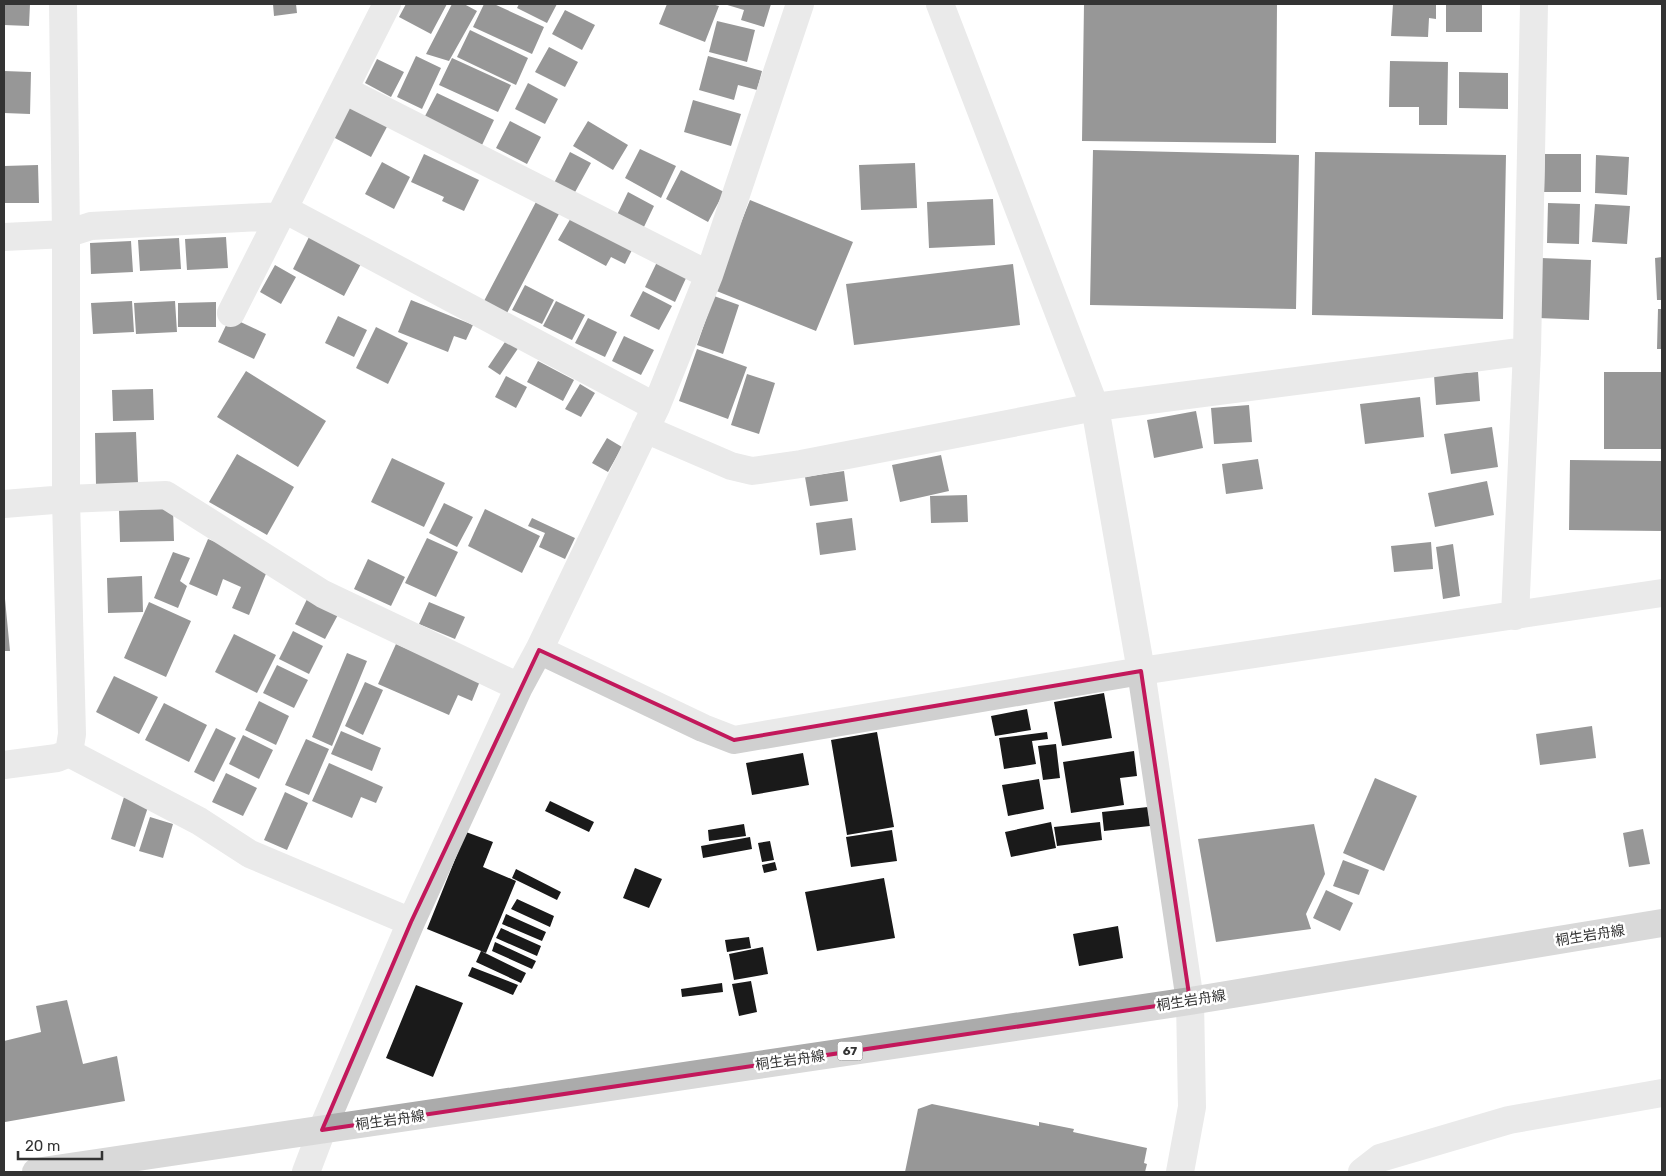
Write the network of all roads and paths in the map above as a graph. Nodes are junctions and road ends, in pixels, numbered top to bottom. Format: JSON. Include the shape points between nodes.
{"nodes":[{"id":1,"x":63,"y":4,"type":"edge"},
{"id":2,"x":387,"y":4,"type":"edge"},
{"id":3,"x":800,"y":4,"type":"edge"},
{"id":4,"x":940,"y":4,"type":"edge"},
{"id":5,"x":1534,"y":4,"type":"edge"},
{"id":6,"x":344,"y":90,"type":"junction"},
{"id":7,"x":282,"y":213,"type":"junction"},
{"id":8,"x":66,"y":234,"type":"junction"},
{"id":9,"x":4,"y":237,"type":"edge"},
{"id":10,"x":709,"y":275,"type":"junction"},
{"id":11,"x":230,"y":313,"type":"dead end"},
{"id":12,"x":1527,"y":351,"type":"junction"},
{"id":13,"x":1095,"y":408,"type":"junction"},
{"id":14,"x":650,"y":418,"type":"junction"},
{"id":15,"x":66,"y":499,"type":"junction"},
{"id":16,"x":4,"y":504,"type":"edge"},
{"id":17,"x":1662,"y":593,"type":"edge"},
{"id":18,"x":1515,"y":616,"type":"junction"},
{"id":19,"x":539,"y":650,"type":"junction"},
{"id":20,"x":1142,"y":671,"type":"junction"},
{"id":21,"x":519,"y":687,"type":"junction"},
{"id":22,"x":69,"y":753,"type":"junction"},
{"id":23,"x":4,"y":765,"type":"edge"},
{"id":24,"x":410,"y":922,"type":"junction"},
{"id":25,"x":1662,"y":923,"type":"edge"},
{"id":26,"x":1190,"y":1001,"type":"junction"},
{"id":27,"x":1662,"y":1093,"type":"edge"},
{"id":28,"x":322,"y":1130,"type":"junction"},
{"id":29,"x":36,"y":1172,"type":"edge"},
{"id":30,"x":306,"y":1172,"type":"edge"},
{"id":31,"x":1180,"y":1172,"type":"edge"},
{"id":32,"x":1362,"y":1172,"type":"edge"}],
"edges":[{"from":1,"to":8,"type":"street"},
{"from":2,"to":6,"type":"street"},
{"from":3,"to":10,"type":"street"},
{"from":4,"to":13,"type":"street"},
{"from":5,"to":12,"type":"street"},
{"from":6,"to":7,"type":"street"},
{"from":6,"to":10,"type":"street"},
{"from":7,"to":8,"type":"street","via":[[90,226]]},
{"from":7,"to":11,"type":"street"},
{"from":7,"to":14,"type":"street"},
{"from":8,"to":9,"type":"street"},
{"from":8,"to":15,"type":"street"},
{"from":10,"to":14,"type":"street"},
{"from":12,"to":13,"type":"street"},
{"from":12,"to":18,"type":"street"},
{"from":13,"to":14,"type":"street","via":[[752,471],[731,466]]},
{"from":13,"to":20,"type":"street"},
{"from":14,"to":19,"type":"street"},
{"from":15,"to":16,"type":"street"},
{"from":15,"to":21,"type":"street","via":[[166,495],[323,594]]},
{"from":15,"to":22,"type":"street","via":[[72,734]]},
{"from":17,"to":18,"type":"street"},
{"from":18,"to":20,"type":"street"},
{"from":19,"to":20,"type":"street","via":[[734,740]]},
{"from":19,"to":21,"type":"street"},
{"from":20,"to":26,"type":"street"},
{"from":21,"to":24,"type":"street"},
{"from":22,"to":23,"type":"street","via":[[57,758]]},
{"from":22,"to":24,"type":"street","via":[[199,821],[250,854]]},
{"from":24,"to":28,"type":"street"},
{"from":25,"to":26,"type":"main road","name":"桐生岩舟線","number":"67"},
{"from":26,"to":28,"type":"main road","name":"桐生岩舟線","number":"67"},
{"from":26,"to":31,"type":"street","via":[[1192,1107]]},
{"from":27,"to":32,"type":"street","via":[[1508,1120],[1380,1158]]},
{"from":28,"to":29,"type":"main road","name":"桐生岩舟線","number":"67"},
{"from":28,"to":30,"type":"street"}]}
